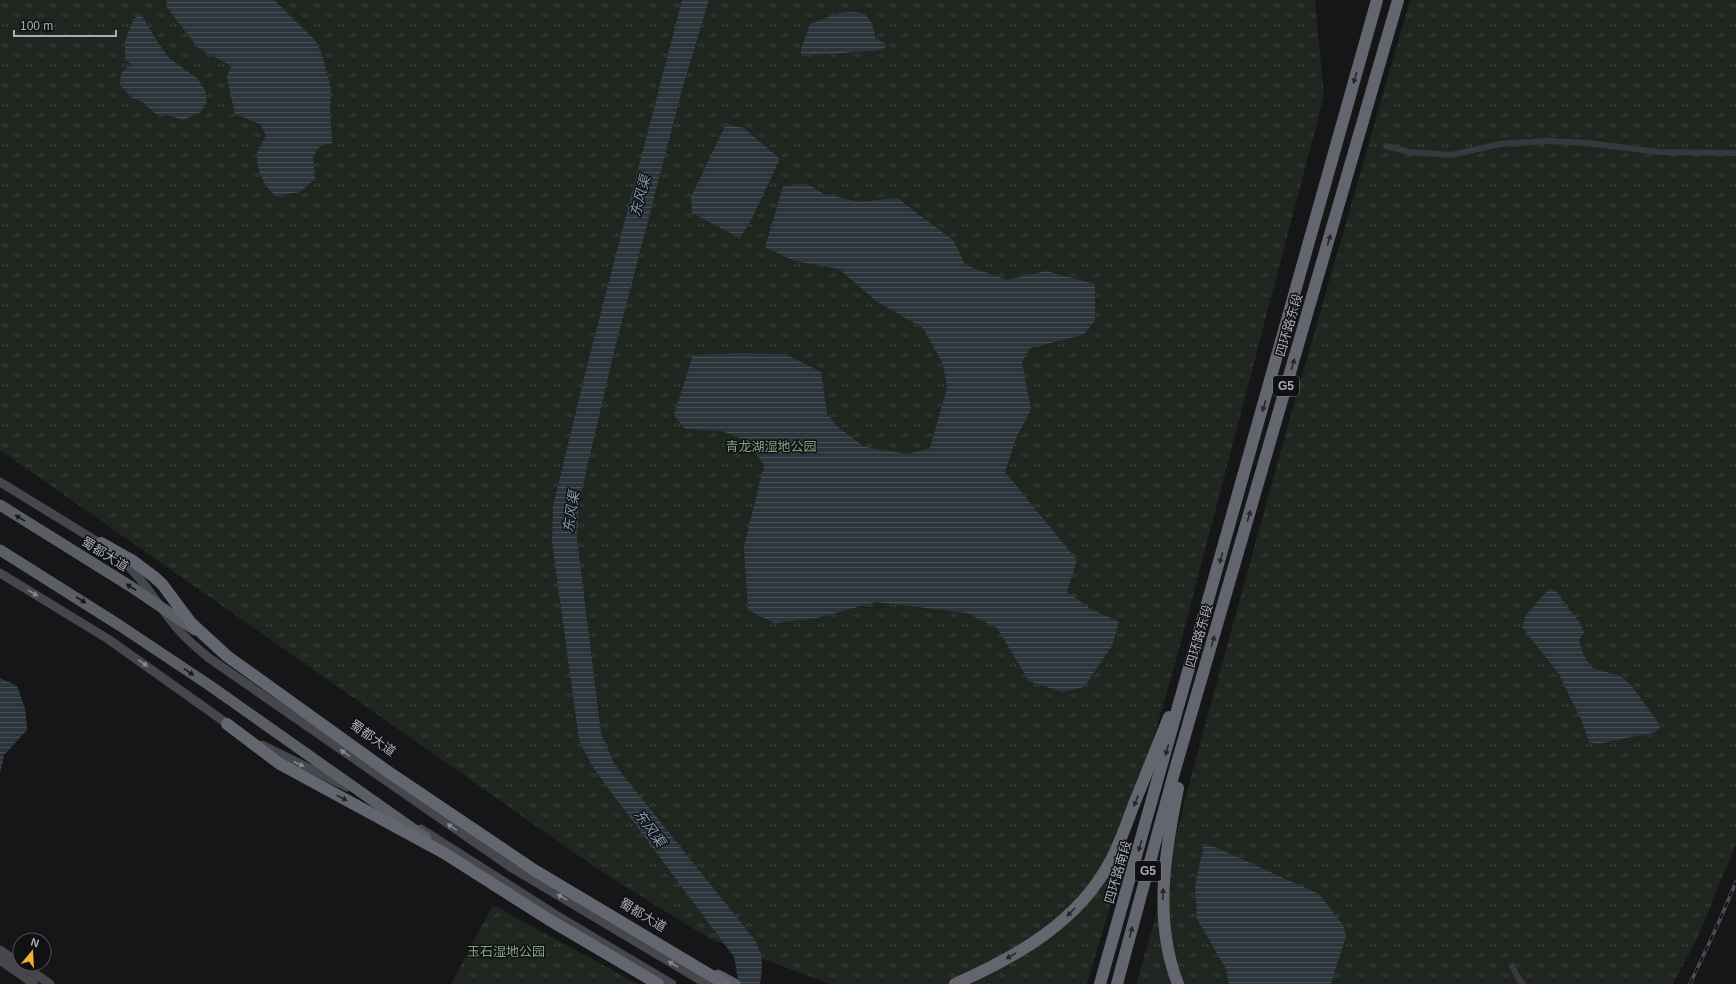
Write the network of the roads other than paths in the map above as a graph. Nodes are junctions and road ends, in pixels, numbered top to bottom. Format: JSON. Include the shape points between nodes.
{"nodes":[{"id":1,"x":1375,"y":0,"type":"edge"},
{"id":2,"x":1398,"y":0,"type":"edge"},
{"id":3,"x":1386,"y":146,"type":"dead end"},
{"id":4,"x":1736,"y":153,"type":"edge"},
{"id":5,"x":0,"y":482,"type":"edge"},
{"id":6,"x":0,"y":506,"type":"edge"},
{"id":7,"x":101,"y":543,"type":"joint"},
{"id":8,"x":0,"y":550,"type":"edge"},
{"id":9,"x":0,"y":573,"type":"edge"},
{"id":10,"x":1191,"y":664,"type":"junction"},
{"id":11,"x":227,"y":724,"type":"junction"},
{"id":12,"x":1162,"y":768,"type":"joint"},
{"id":13,"x":1178,"y":774,"type":"junction"},
{"id":14,"x":0,"y":950,"type":"edge"},
{"id":15,"x":12,"y":958,"type":"edge"},
{"id":16,"x":0,"y":960,"type":"edge"},
{"id":17,"x":1512,"y":966,"type":"dead end"},
{"id":18,"x":993,"y":967,"type":"junction"},
{"id":19,"x":32,"y":972,"type":"edge"},
{"id":20,"x":1176,"y":979,"type":"edge"},
{"id":21,"x":719,"y":983,"type":"edge"},
{"id":22,"x":34,"y":984,"type":"edge"},
{"id":23,"x":50,"y":984,"type":"edge"},
{"id":24,"x":658,"y":984,"type":"edge"},
{"id":25,"x":661,"y":984,"type":"edge"},
{"id":26,"x":672,"y":984,"type":"edge"},
{"id":27,"x":735,"y":984,"type":"edge"},
{"id":28,"x":955,"y":984,"type":"edge"},
{"id":29,"x":970,"y":984,"type":"edge"},
{"id":30,"x":1100,"y":984,"type":"edge"},
{"id":31,"x":1117,"y":984,"type":"edge"},
{"id":32,"x":1523,"y":984,"type":"edge"}],
"edges":[{"from":1,"to":10,"type":"highway","name":"四环路东段","number":"G5","one_way":true},
{"from":13,"to":2,"type":"highway","name":"四环路东段","number":"G5","one_way":true,"via":[[1204,669]]},
{"from":3,"to":4,"type":"street","via":[[1410,152],[1451,155],[1500,144],[1548,141],[1659,152]]},
{"from":5,"to":7,"type":"main road"},
{"from":27,"to":6,"type":"highway","name":"蜀都大道","one_way":true,"via":[[651,936],[510,849],[153,601]]},
{"from":21,"to":7,"type":"highway","one_way":true,"via":[[534,870],[387,771],[227,656],[191,623],[162,584],[133,561]]},
{"from":8,"to":25,"type":"highway","one_way":true,"via":[[209,685],[406,825],[553,920]]},
{"from":9,"to":11,"type":"main road","one_way":true,"via":[[108,639]]},
{"from":10,"to":12,"type":"highway","name":"四环路东段","number":"G5","one_way":true},
{"from":10,"to":18,"type":"highway","one_way":true,"via":[[1111,861],[1090,892],[1068,916],[1045,936]]},
{"from":11,"to":24,"type":"highway","one_way":true,"via":[[280,764],[444,853]]},
{"from":11,"to":26,"type":"main road","one_way":true,"via":[[295,763],[339,782],[395,813],[556,915]]},
{"from":12,"to":30,"type":"highway","name":"四环路南段","number":"G5","one_way":true},
{"from":20,"to":13,"type":"highway","one_way":true,"via":[[1166,938],[1163,901],[1165,865]]},
{"from":31,"to":13,"type":"highway","number":"G5","one_way":true},
{"from":14,"to":15,"type":"main road"},
{"from":16,"to":22,"type":"main road"},
{"from":17,"to":32,"type":"street"},
{"from":18,"to":28,"type":"highway"},
{"from":18,"to":29,"type":"highway"},
{"from":19,"to":23,"type":"main road"}]}
